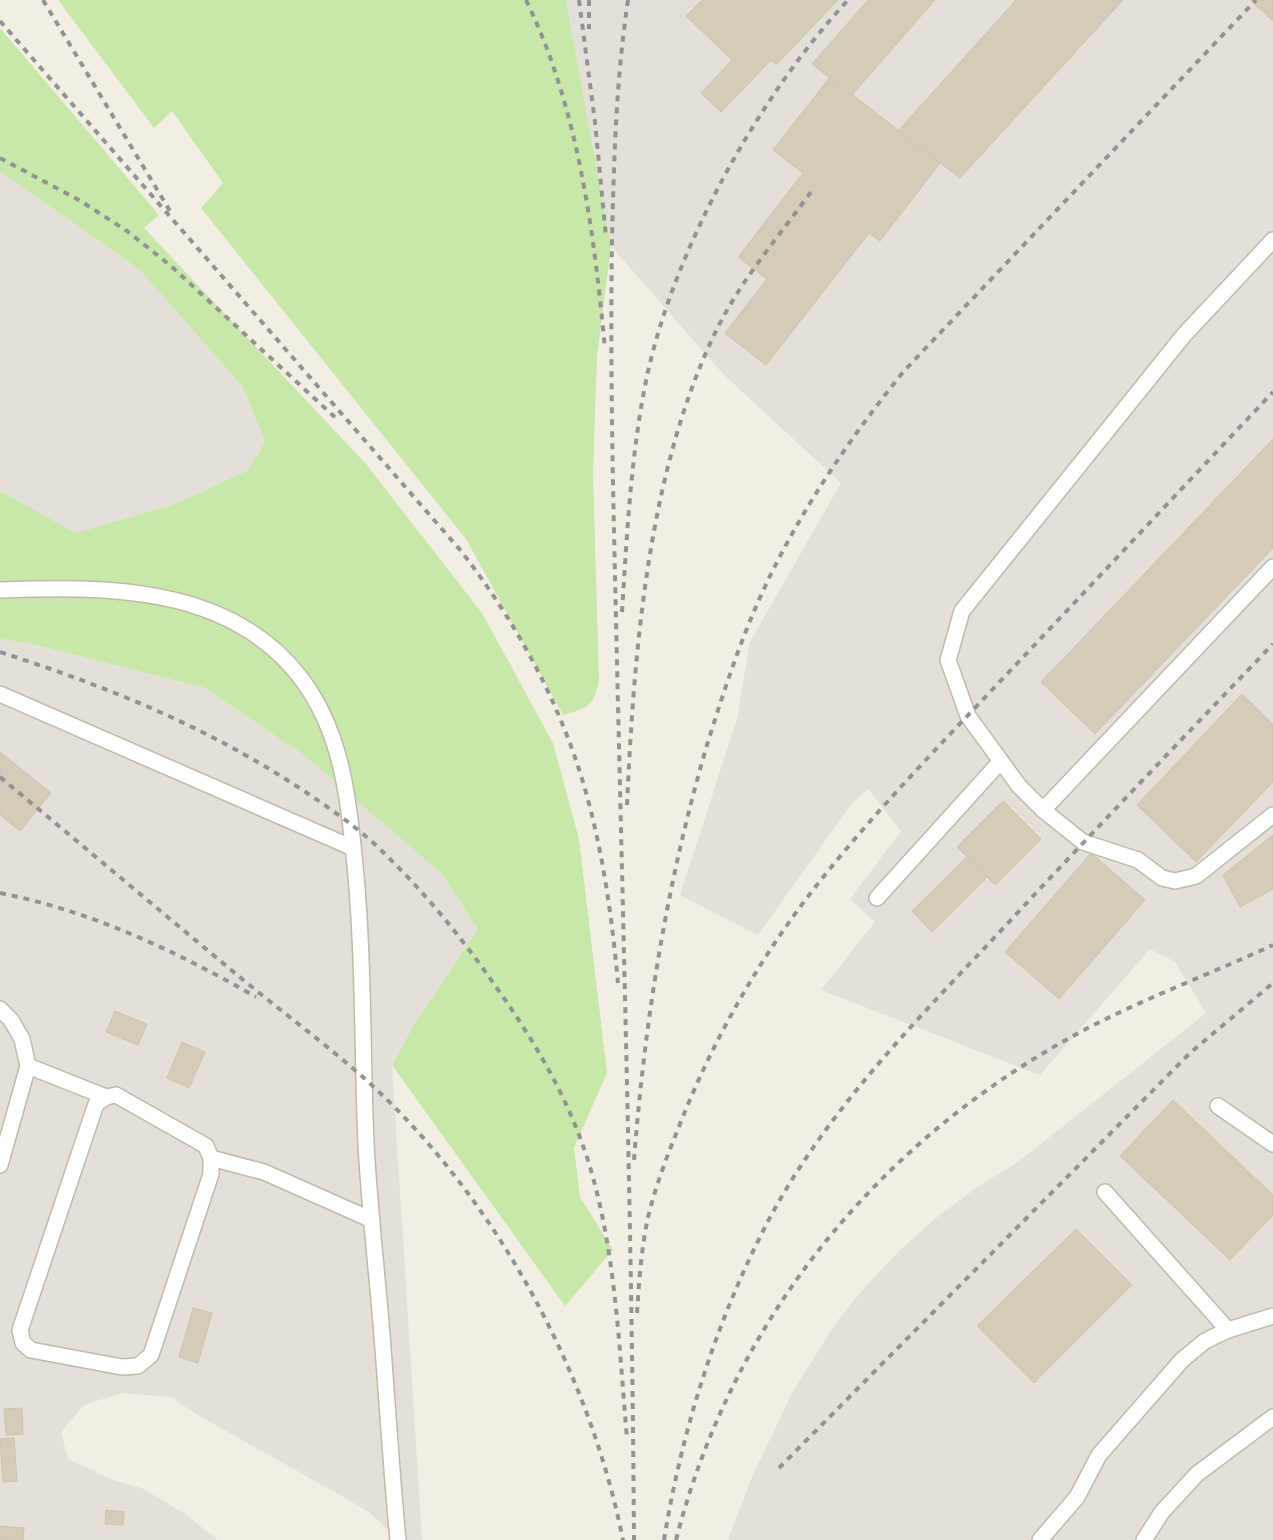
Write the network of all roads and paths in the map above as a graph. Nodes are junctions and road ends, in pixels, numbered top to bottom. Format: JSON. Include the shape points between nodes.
{"nodes":[{"id":1,"x":1273,"y":240,"type":"edge"},
{"id":2,"x":1273,"y":567,"type":"edge"},
{"id":3,"x":0,"y":590,"type":"edge"},
{"id":4,"x":0,"y":694,"type":"edge"},
{"id":5,"x":1000,"y":762,"type":"junction"},
{"id":6,"x":1043,"y":810,"type":"junction"},
{"id":7,"x":1273,"y":815,"type":"edge"},
{"id":8,"x":353,"y":848,"type":"junction"},
{"id":9,"x":877,"y":898,"type":"dead end"},
{"id":10,"x":0,"y":1010,"type":"edge"},
{"id":11,"x":28,"y":1066,"type":"junction"},
{"id":12,"x":106,"y":1097,"type":"junction"},
{"id":13,"x":1218,"y":1106,"type":"dead end"},
{"id":14,"x":1273,"y":1144,"type":"edge"},
{"id":15,"x":211,"y":1158,"type":"junction"},
{"id":16,"x":0,"y":1165,"type":"edge"},
{"id":17,"x":1105,"y":1192,"type":"dead end"},
{"id":18,"x":372,"y":1220,"type":"junction"},
{"id":19,"x":1273,"y":1316,"type":"edge"},
{"id":20,"x":1228,"y":1330,"type":"junction"},
{"id":21,"x":1273,"y":1417,"type":"edge"},
{"id":22,"x":398,"y":1540,"type":"edge"},
{"id":23,"x":1040,"y":1540,"type":"edge"},
{"id":24,"x":1144,"y":1540,"type":"edge"}],
"edges":[{"from":1,"to":5,"type":"lane","via":[[1184,335],[962,611],[948,660],[968,716]]},
{"from":2,"to":6,"type":"lane"},
{"from":3,"to":8,"type":"lane","via":[[69,588],[149,594],[213,612],[250,630],[300,677],[333,736],[348,798]]},
{"from":4,"to":8,"type":"lane"},
{"from":5,"to":6,"type":"lane","via":[[1018,786]]},
{"from":5,"to":9,"type":"lane"},
{"from":6,"to":7,"type":"lane","via":[[1083,842],[1138,860],[1162,878],[1175,881],[1196,876]]},
{"from":8,"to":18,"type":"lane","via":[[362,966],[366,1135]]},
{"from":10,"to":11,"type":"lane","via":[[11,1020],[22,1039]]},
{"from":11,"to":12,"type":"lane"},
{"from":11,"to":16,"type":"lane"},
{"from":12,"to":15,"type":"lane","via":[[116,1096],[206,1146]]},
{"from":12,"to":15,"type":"lane","via":[[96,1104],[20,1330],[23,1343],[31,1350],[122,1367],[138,1366],[151,1354],[211,1174]]},
{"from":13,"to":14,"type":"lane"},
{"from":15,"to":18,"type":"lane","via":[[264,1172]]},
{"from":17,"to":20,"type":"lane"},
{"from":18,"to":22,"type":"lane"},
{"from":19,"to":20,"type":"lane"},
{"from":20,"to":23,"type":"lane","via":[[1205,1341],[1182,1360],[1099,1455],[1077,1496]]},
{"from":21,"to":24,"type":"lane","via":[[1197,1474],[1162,1512]]}]}
